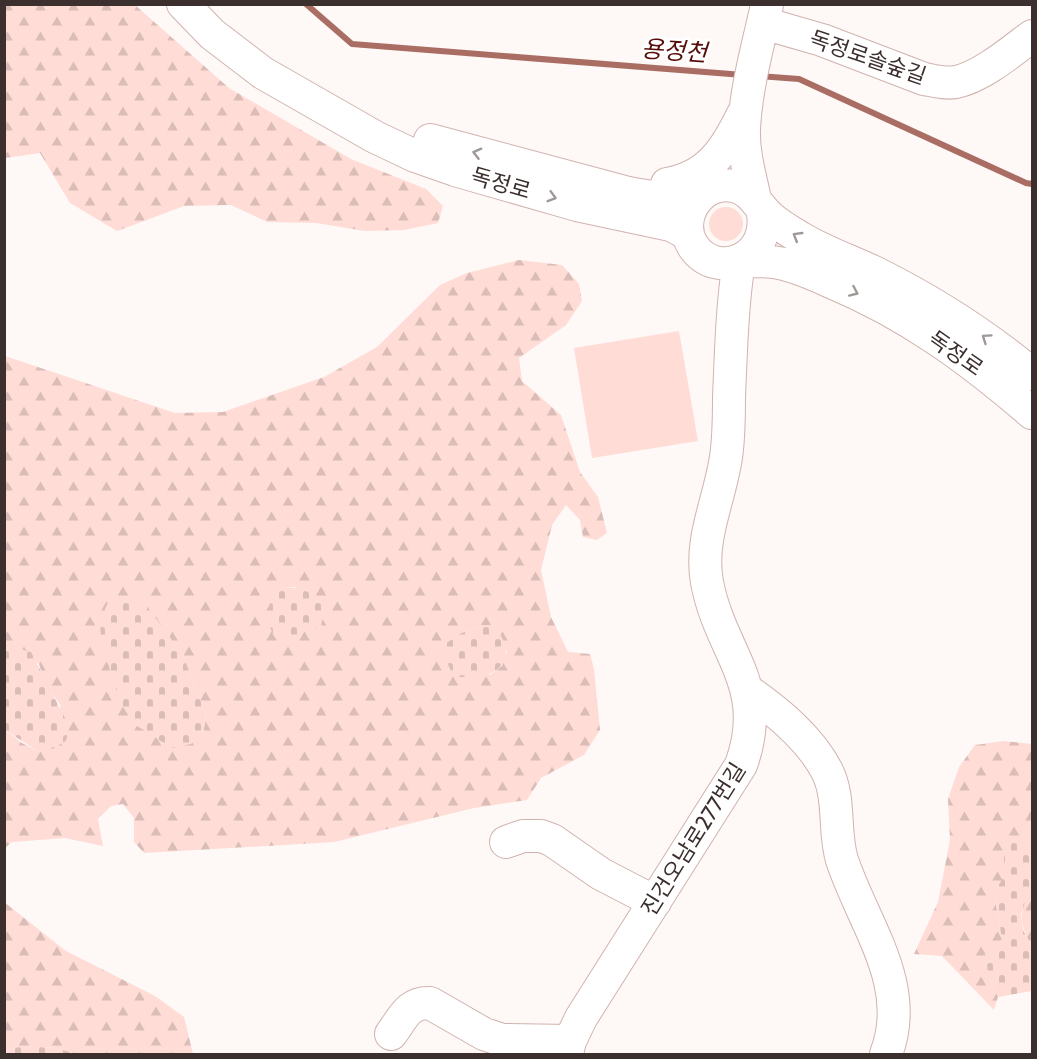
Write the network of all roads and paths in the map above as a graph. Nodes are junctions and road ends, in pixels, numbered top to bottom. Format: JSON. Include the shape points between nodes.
{"nodes":[{"id":1,"x":183,"y":4,"type":"edge"},
{"id":2,"x":762,"y":26,"type":"edge"},
{"id":3,"x":1032,"y":36,"type":"edge"},
{"id":4,"x":323,"y":108,"type":"junction"},
{"id":5,"x":746,"y":108,"type":"junction"},
{"id":6,"x":593,"y":185,"type":"junction"},
{"id":7,"x":703,"y":194,"type":"junction"},
{"id":8,"x":758,"y":204,"type":"junction"},
{"id":9,"x":695,"y":244,"type":"junction"},
{"id":10,"x":739,"y":261,"type":"junction"},
{"id":11,"x":808,"y":272,"type":"junction"},
{"id":12,"x":732,"y":327,"type":"junction"},
{"id":13,"x":1032,"y":374,"type":"edge"},
{"id":14,"x":1032,"y":413,"type":"edge"},
{"id":15,"x":748,"y":691,"type":"junction"},
{"id":16,"x":506,"y":842,"type":"dead end"},
{"id":17,"x":655,"y":902,"type":"junction"},
{"id":18,"x":391,"y":1034,"type":"dead end"},
{"id":19,"x":569,"y":1048,"type":"edge"},
{"id":20,"x":886,"y":1054,"type":"edge"}],
"edges":[{"from":1,"to":4,"type":"street","name":"독정로","via":[[238,55]]},
{"from":2,"to":3,"type":"street","name":"독정로솔숲길","via":[[822,40],[940,83],[958,82],[977,73]]},
{"from":2,"to":5,"type":"street"},
{"from":6,"to":4,"type":"street","name":"독정로","one_way":true},
{"from":4,"to":9,"type":"street","name":"독정로","one_way":true,"via":[[415,156],[577,205],[671,225]]},
{"from":5,"to":6,"type":"street","via":[[724,151],[691,175],[671,184],[646,187]]},
{"from":5,"to":7,"type":"street","via":[[732,158]]},
{"from":5,"to":8,"type":"street","via":[[746,151]]},
{"from":6,"to":7,"type":"street","name":"독정로","via":[[676,200]]},
{"from":7,"to":8,"type":"street","via":[[720,186],[733,186]]},
{"from":7,"to":9,"type":"street","via":[[690,208],[687,221]]},
{"from":8,"to":10,"type":"street","via":[[765,221],[764,234],[754,250]]},
{"from":13,"to":8,"type":"street","name":"독정로","one_way":true,"via":[[946,310],[875,272],[804,241]]},
{"from":9,"to":10,"type":"street","via":[[714,261]]},
{"from":9,"to":12,"type":"street","via":[[721,282]]},
{"from":10,"to":11,"type":"street","name":"독정로","via":[[783,263]]},
{"from":10,"to":12,"type":"street"},
{"from":11,"to":12,"type":"street","via":[[771,274],[756,283],[739,304]]},
{"from":11,"to":14,"type":"street","name":"독정로","one_way":true,"via":[[908,320],[983,371]]},
{"from":12,"to":15,"type":"street","name":"진건오남로277번길","via":[[726,458],[704,562],[712,600]]},
{"from":15,"to":17,"type":"street","name":"진건오남로277번길","via":[[751,730],[741,765]]},
{"from":15,"to":20,"type":"street","via":[[788,721],[820,759],[833,786],[842,860],[891,979],[895,1015]]},
{"from":16,"to":17,"type":"street","via":[[523,836],[552,840],[601,874]]},
{"from":17,"to":19,"type":"street","name":"진건오남로277번길","via":[[581,1018]]},
{"from":18,"to":19,"type":"street","via":[[413,1005],[430,1003],[502,1040]]}]}
